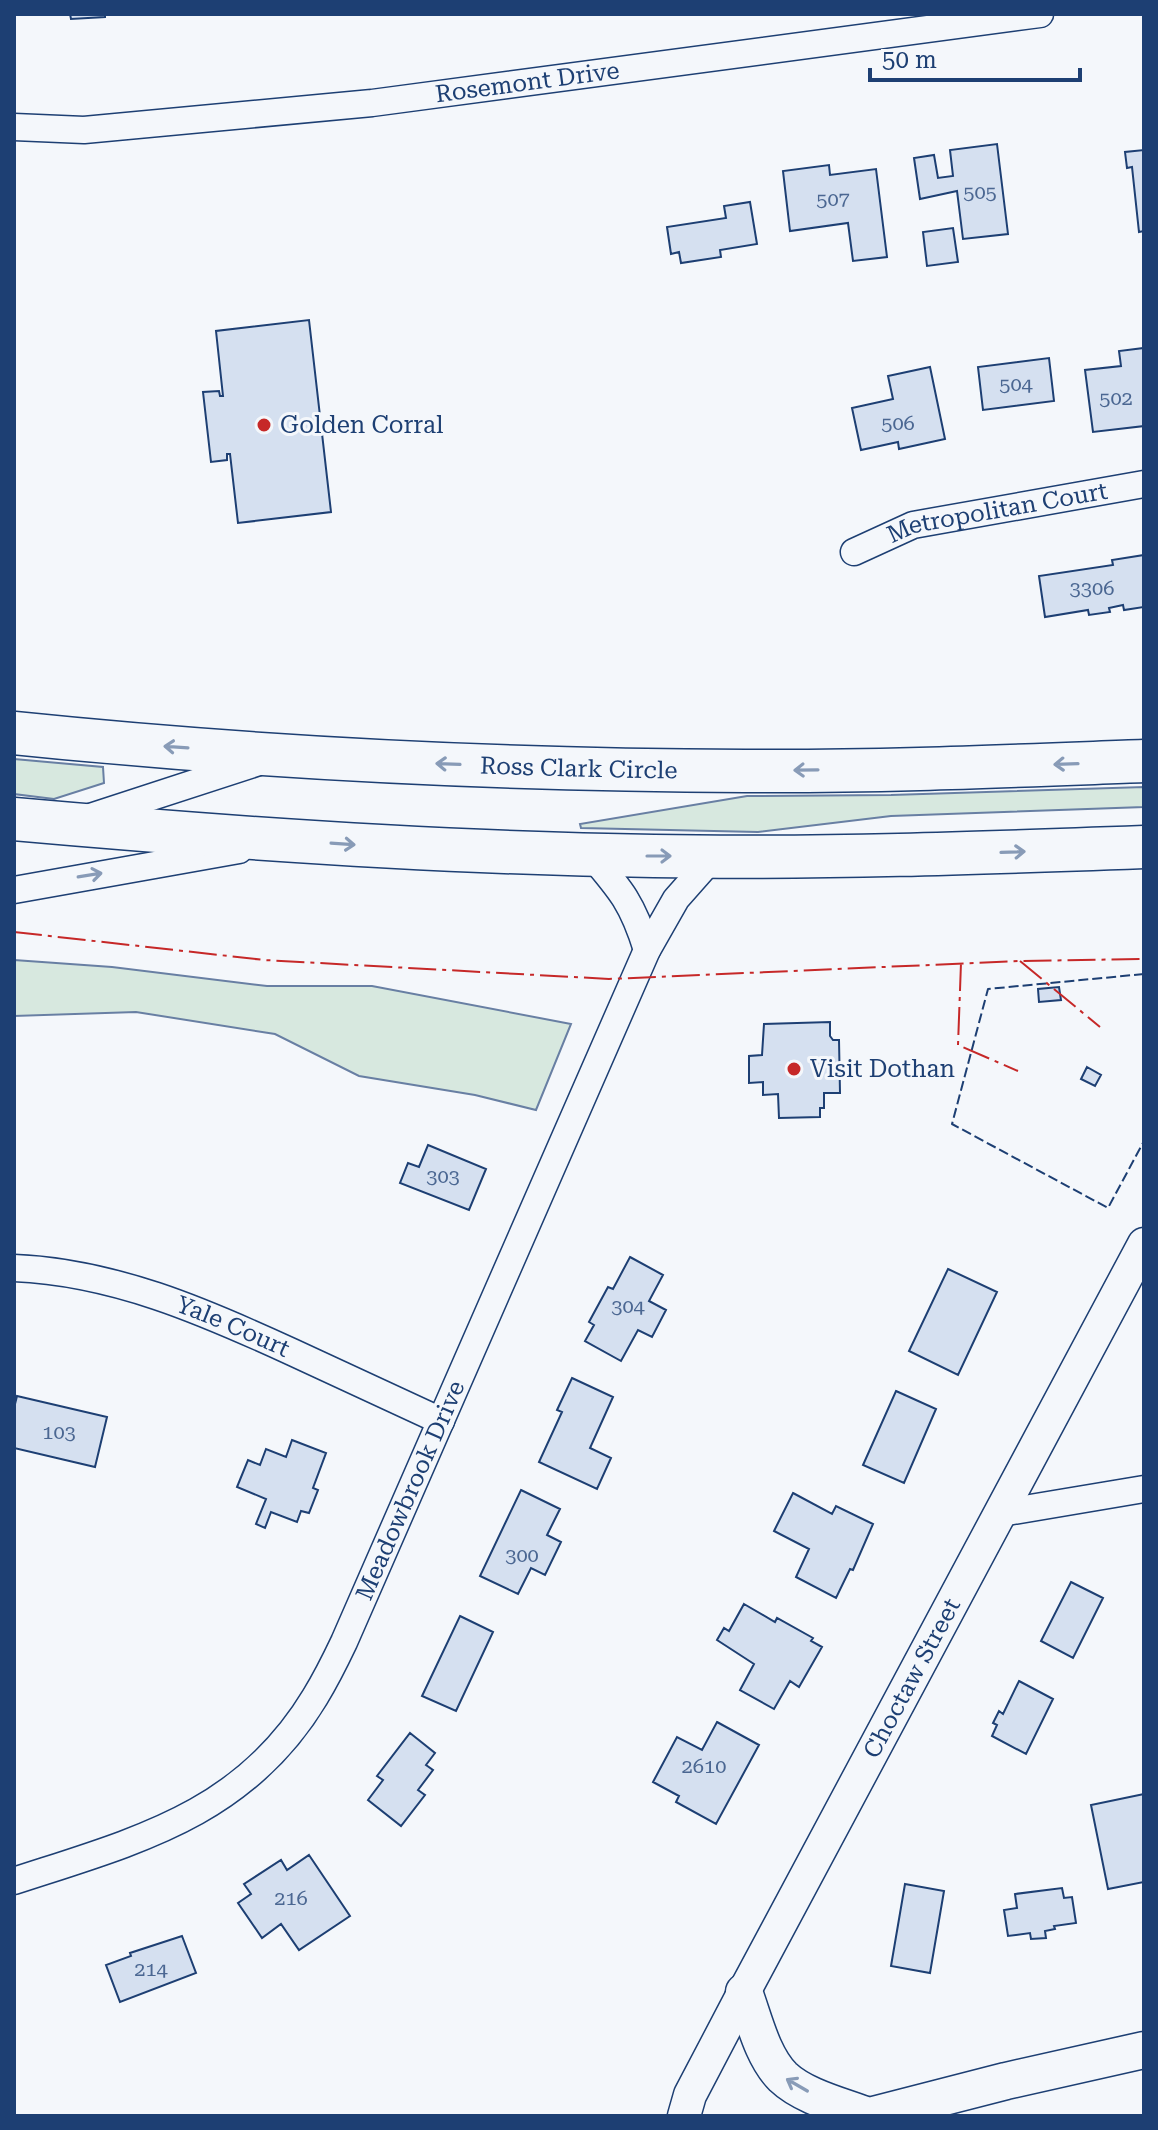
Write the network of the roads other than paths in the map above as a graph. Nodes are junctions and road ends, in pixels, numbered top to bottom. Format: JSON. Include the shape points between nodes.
{"nodes":[{"id":1,"x":1040,"y":14,"type":"edge"},
{"id":2,"x":14,"y":127,"type":"edge"},
{"id":3,"x":1144,"y":484,"type":"edge"},
{"id":4,"x":854,"y":552,"type":"dead end"},
{"id":5,"x":14,"y":733,"type":"edge"},
{"id":6,"x":281,"y":755,"type":"junction"},
{"id":7,"x":1144,"y":761,"type":"edge"},
{"id":8,"x":14,"y":819,"type":"edge"},
{"id":9,"x":70,"y":824,"type":"junction"},
{"id":10,"x":14,"y":839,"type":"edge"},
{"id":11,"x":293,"y":841,"type":"junction"},
{"id":12,"x":1144,"y":847,"type":"edge"},
{"id":13,"x":591,"y":855,"type":"junction"},
{"id":14,"x":714,"y":856,"type":"junction"},
{"id":15,"x":14,"y":890,"type":"edge"},
{"id":16,"x":647,"y":950,"type":"junction"},
{"id":17,"x":1144,"y":1244,"type":"edge"},
{"id":18,"x":14,"y":1268,"type":"edge"},
{"id":19,"x":441,"y":1421,"type":"junction"},
{"id":20,"x":1144,"y":1489,"type":"edge"},
{"id":21,"x":1001,"y":1513,"type":"junction"},
{"id":22,"x":14,"y":1881,"type":"edge"},
{"id":23,"x":744,"y":1992,"type":"junction"},
{"id":24,"x":1144,"y":2050,"type":"edge"},
{"id":25,"x":684,"y":2116,"type":"edge"},
{"id":26,"x":869,"y":2116,"type":"edge"}],
"edges":[{"from":1,"to":2,"type":"street","name":"Rosemont Drive","via":[[372,103],[99,129]]},
{"from":3,"to":4,"type":"street","name":"Metropolitan Court","via":[[913,525]]},
{"from":6,"to":5,"type":"highway","name":"Ross Clark Circle","one_way":true},
{"from":7,"to":6,"type":"highway","name":"Ross Clark Circle","one_way":true,"via":[[733,771]]},
{"from":6,"to":9,"type":"street"},
{"from":8,"to":9,"type":"highway"},
{"from":9,"to":10,"type":"street"},
{"from":9,"to":11,"type":"highway"},
{"from":11,"to":13,"type":"highway","one_way":true},
{"from":15,"to":11,"type":"street","one_way":true},
{"from":14,"to":12,"type":"highway","one_way":true},
{"from":13,"to":14,"type":"highway","one_way":true},
{"from":13,"to":16,"type":"street","via":[[636,915]]},
{"from":14,"to":16,"type":"street","name":"Meadowbrook Drive","via":[[676,899]]},
{"from":16,"to":19,"type":"street","name":"Meadowbrook Drive"},
{"from":17,"to":21,"type":"street","name":"Choctaw Street"},
{"from":18,"to":19,"type":"street","name":"Yale Court","via":[[93,1277],[204,1311]]},
{"from":19,"to":22,"type":"street","name":"Meadowbrook Drive","via":[[315,1698],[261,1765],[230,1791],[169,1827]]},
{"from":20,"to":21,"type":"street"},
{"from":21,"to":23,"type":"street","name":"Choctaw Street"},
{"from":23,"to":25,"type":"street","name":"Choctaw Street"},
{"from":26,"to":23,"type":"main road","one_way":true,"via":[[784,2078],[769,2057]]},
{"from":24,"to":26,"type":"main road"}]}
